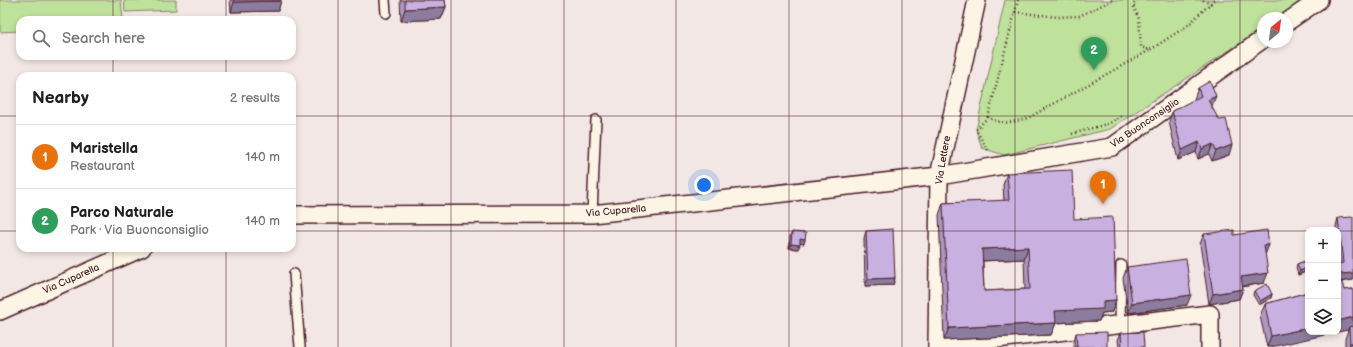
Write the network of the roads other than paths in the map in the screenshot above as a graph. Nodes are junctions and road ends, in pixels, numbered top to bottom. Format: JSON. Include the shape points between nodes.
{"nodes":[{"id":1,"x":385,"y":0,"type":"edge"},
{"id":2,"x":977,"y":0,"type":"edge"},
{"id":3,"x":1319,"y":0,"type":"edge"},
{"id":4,"x":386,"y":12,"type":"dead end"},
{"id":5,"x":1293,"y":18,"type":"edge"},
{"id":6,"x":1257,"y":43,"type":"edge"},
{"id":7,"x":596,"y":120,"type":"dead end"},
{"id":8,"x":938,"y":176,"type":"junction"},
{"id":9,"x":592,"y":214,"type":"junction"},
{"id":10,"x":296,"y":215,"type":"edge"},
{"id":11,"x":133,"y":252,"type":"edge"},
{"id":12,"x":1121,"y":265,"type":"dead end"},
{"id":13,"x":294,"y":274,"type":"dead end"},
{"id":14,"x":0,"y":311,"type":"edge"},
{"id":15,"x":1120,"y":325,"type":"junction"},
{"id":16,"x":300,"y":347,"type":"edge"},
{"id":17,"x":937,"y":347,"type":"edge"},
{"id":18,"x":1210,"y":347,"type":"edge"}],
"edges":[{"from":1,"to":4,"type":"lane"},
{"from":2,"to":8,"type":"street","name":"Via Lettere"},
{"from":3,"to":5,"type":"street"},
{"from":6,"to":8,"type":"street","name":"Via Buonconsiglio","via":[[1112,147]]},
{"from":7,"to":9,"type":"lane"},
{"from":8,"to":9,"type":"street","name":"Via Cuparella"},
{"from":8,"to":17,"type":"street","name":"Via Lettere"},
{"from":9,"to":10,"type":"street","name":"Via Cuparella"},
{"from":11,"to":14,"type":"street","name":"Via Cuparella"},
{"from":12,"to":15,"type":"lane"},
{"from":13,"to":16,"type":"lane"},
{"from":15,"to":17,"type":"street"},
{"from":15,"to":18,"type":"street","via":[[1210,314]]}]}
